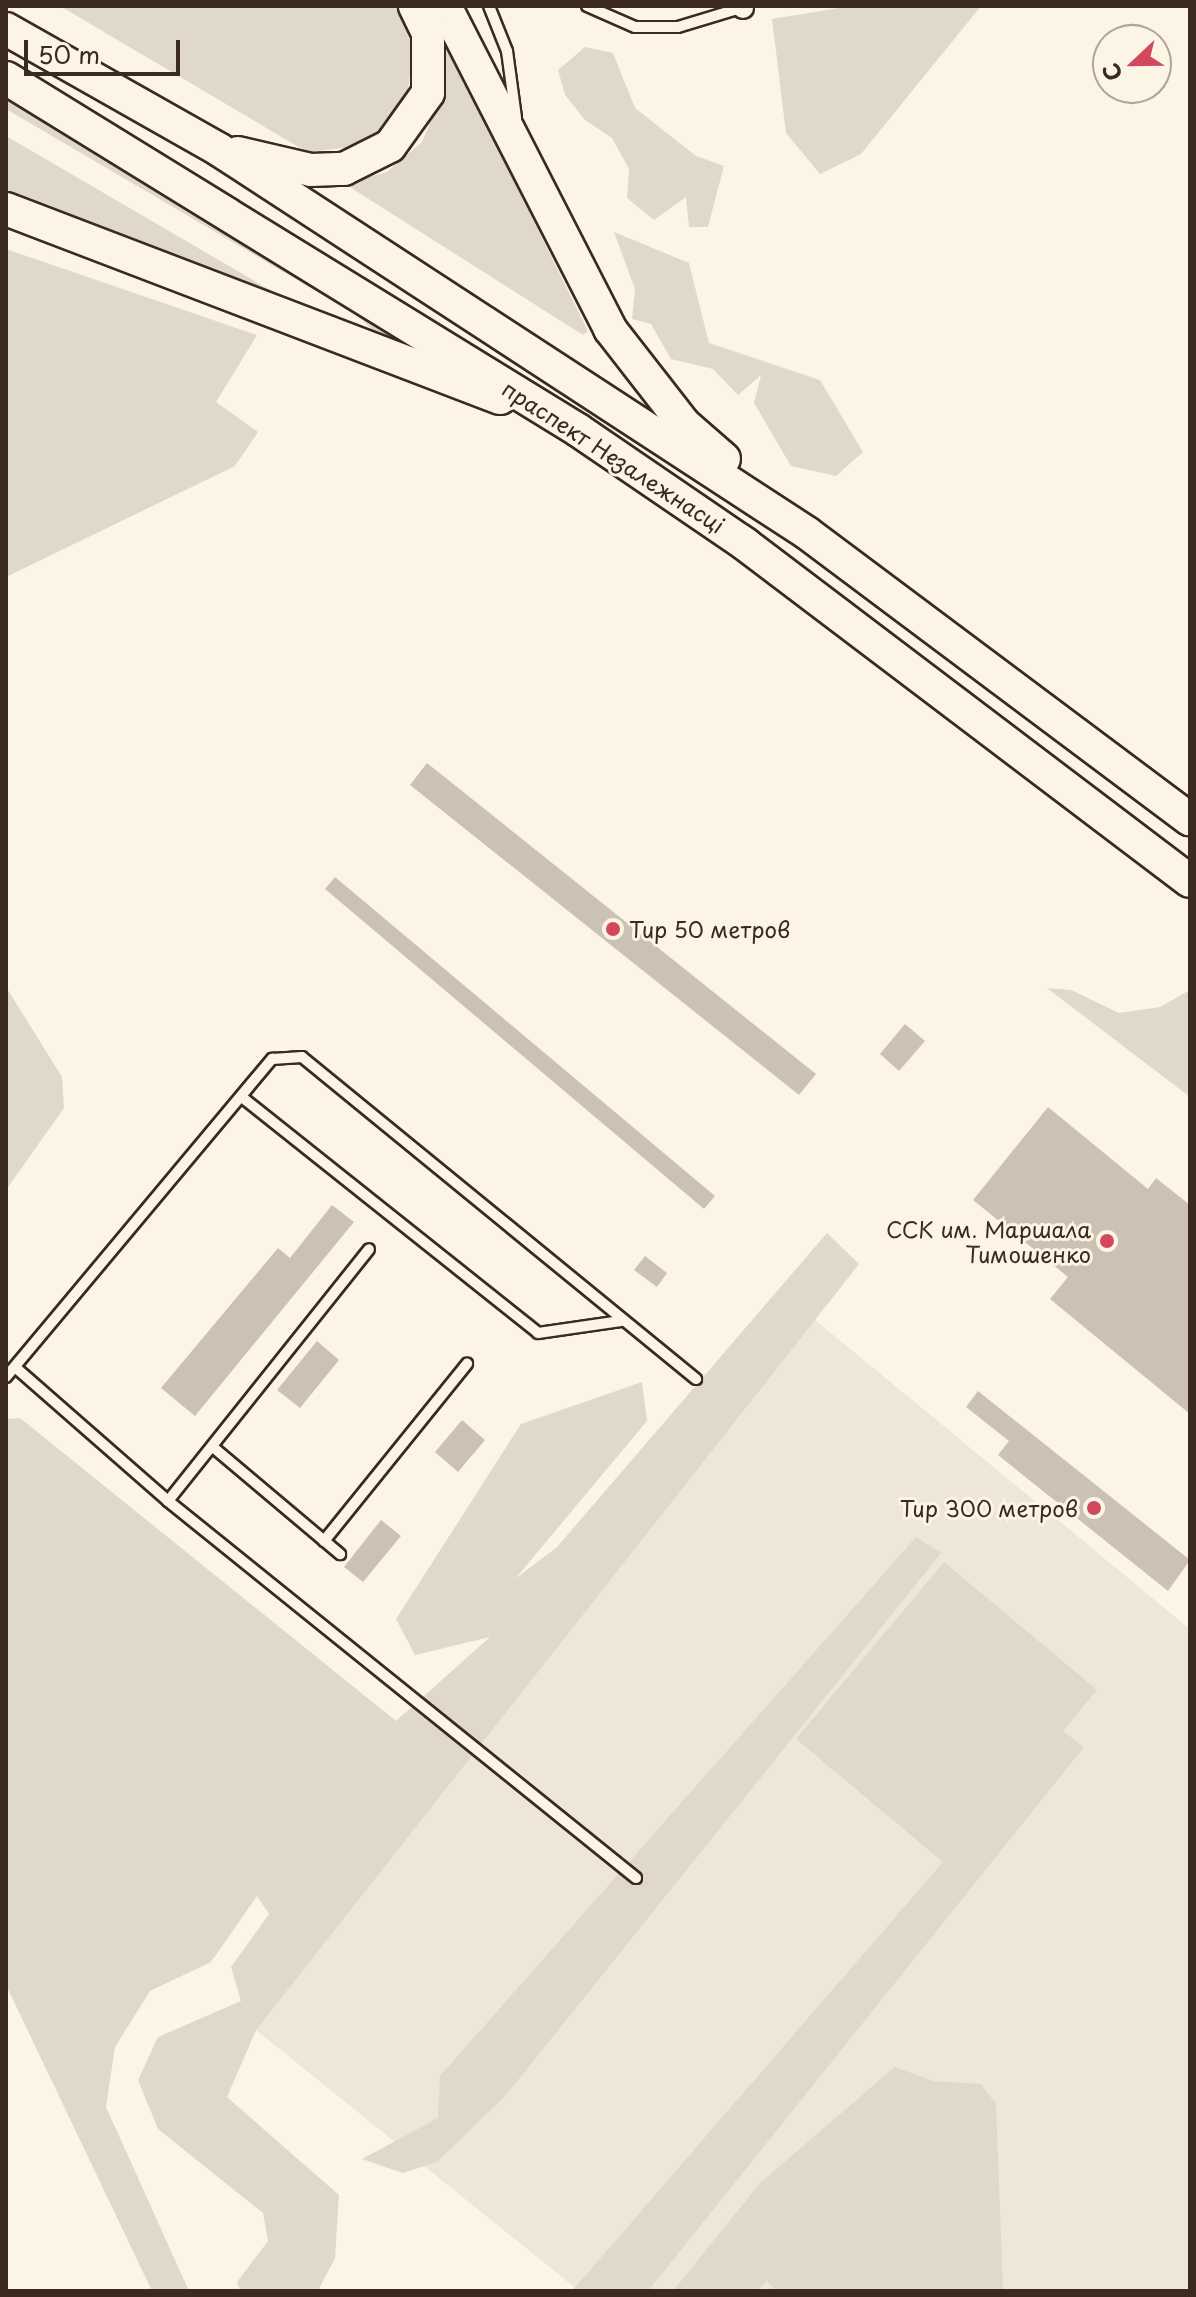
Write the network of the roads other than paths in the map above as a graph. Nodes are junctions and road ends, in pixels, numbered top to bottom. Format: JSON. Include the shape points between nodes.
{"nodes":[{"id":1,"x":415,"y":6,"type":"edge"},
{"id":2,"x":445,"y":6,"type":"edge"},
{"id":3,"x":489,"y":6,"type":"edge"},
{"id":4,"x":587,"y":6,"type":"edge"},
{"id":5,"x":745,"y":7,"type":"edge"},
{"id":6,"x":6,"y":29,"type":"edge"},
{"id":7,"x":6,"y":78,"type":"edge"},
{"id":8,"x":218,"y":149,"type":"junction"},
{"id":9,"x":538,"y":192,"type":"junction"},
{"id":10,"x":6,"y":209,"type":"edge"},
{"id":11,"x":578,"y":430,"type":"junction"},
{"id":12,"x":807,"y":533,"type":"junction"},
{"id":13,"x":1190,"y":819,"type":"edge"},
{"id":14,"x":1190,"y":881,"type":"edge"},
{"id":15,"x":243,"y":1098,"type":"junction"},
{"id":16,"x":369,"y":1249,"type":"dead end"},
{"id":17,"x":621,"y":1321,"type":"junction"},
{"id":18,"x":467,"y":1364,"type":"dead end"},
{"id":19,"x":15,"y":1367,"type":"junction"},
{"id":20,"x":6,"y":1377,"type":"edge"},
{"id":21,"x":696,"y":1379,"type":"dead end"},
{"id":22,"x":214,"y":1448,"type":"junction"},
{"id":23,"x":168,"y":1501,"type":"junction"},
{"id":24,"x":324,"y":1541,"type":"junction"},
{"id":25,"x":340,"y":1554,"type":"dead end"},
{"id":26,"x":636,"y":1878,"type":"dead end"}],
"edges":[{"from":1,"to":8,"type":"highway","via":[[432,67],[419,113],[368,160],[325,170]]},
{"from":2,"to":9,"type":"highway"},
{"from":3,"to":9,"type":"lane","via":[[507,51],[518,129]]},
{"from":4,"to":5,"type":"lane","via":[[635,27],[678,27]]},
{"from":6,"to":8,"type":"highway","name":"праспект Незалежнасці"},
{"from":7,"to":11,"type":"highway","name":"праспект Незалежнасці"},
{"from":8,"to":12,"type":"highway","name":"праспект Незалежнасці"},
{"from":9,"to":12,"type":"highway","via":[[630,360],[684,424]]},
{"from":10,"to":11,"type":"highway"},
{"from":11,"to":14,"type":"highway","name":"праспект Незалежнасці","via":[[969,708]]},
{"from":12,"to":13,"type":"highway","name":"праспект Незалежнасці"},
{"from":15,"to":17,"type":"lane","via":[[538,1333]]},
{"from":15,"to":17,"type":"lane","via":[[272,1059],[302,1057]]},
{"from":15,"to":19,"type":"lane"},
{"from":16,"to":22,"type":"lane"},
{"from":17,"to":21,"type":"lane"},
{"from":18,"to":24,"type":"lane"},
{"from":19,"to":20,"type":"lane"},
{"from":19,"to":23,"type":"lane"},
{"from":22,"to":23,"type":"lane"},
{"from":22,"to":24,"type":"lane"},
{"from":23,"to":26,"type":"lane"},
{"from":24,"to":25,"type":"lane"}]}
